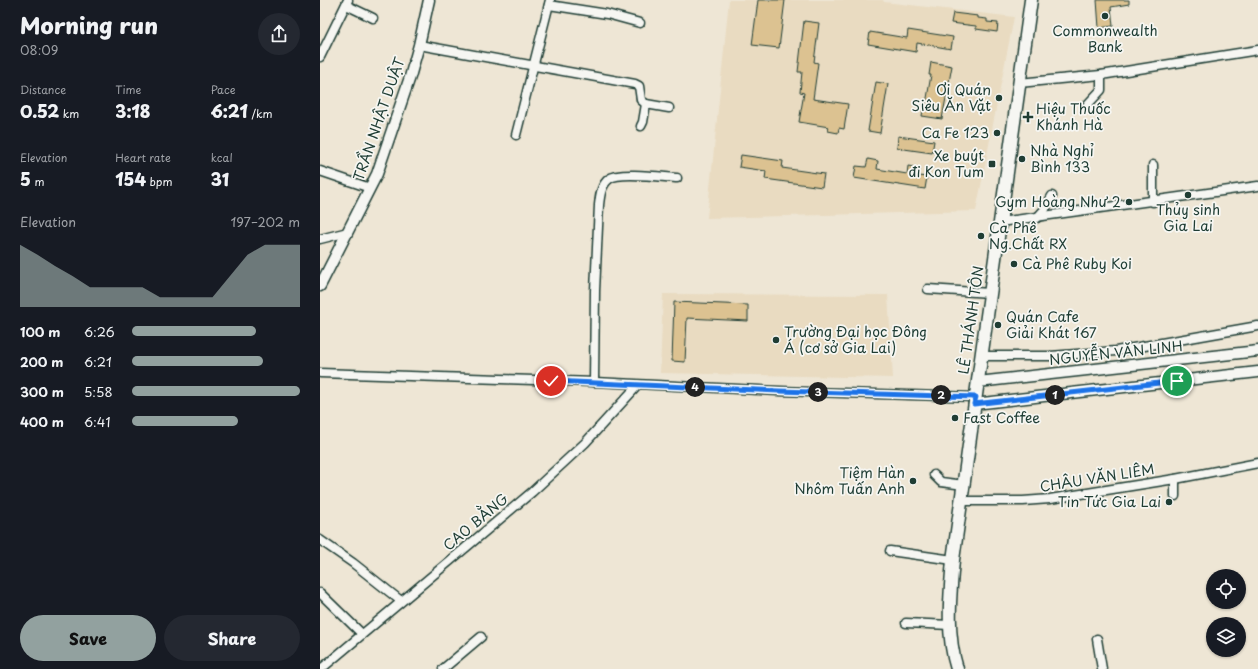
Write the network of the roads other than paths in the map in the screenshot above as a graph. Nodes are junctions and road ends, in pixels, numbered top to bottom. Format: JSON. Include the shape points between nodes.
{"nodes":[{"id":1,"x":429,"y":0,"type":"edge"},
{"id":2,"x":1031,"y":0,"type":"edge"},
{"id":3,"x":347,"y":3,"type":"edge"},
{"id":4,"x":549,"y":3,"type":"edge"},
{"id":5,"x":373,"y":18,"type":"dead end"},
{"id":6,"x":640,"y":23,"type":"dead end"},
{"id":7,"x":419,"y":46,"type":"junction"},
{"id":8,"x":1258,"y":50,"type":"edge"},
{"id":9,"x":320,"y":57,"type":"edge"},
{"id":10,"x":534,"y":67,"type":"junction"},
{"id":11,"x":1101,"y":75,"type":"junction"},
{"id":12,"x":1019,"y":83,"type":"junction"},
{"id":13,"x":646,"y":104,"type":"junction"},
{"id":14,"x":1088,"y":104,"type":"dead end"},
{"id":15,"x":669,"y":108,"type":"dead end"},
{"id":16,"x":641,"y":126,"type":"dead end"},
{"id":17,"x":516,"y":135,"type":"dead end"},
{"id":18,"x":1153,"y":165,"type":"dead end"},
{"id":19,"x":320,"y":171,"type":"edge"},
{"id":20,"x":677,"y":178,"type":"dead end"},
{"id":21,"x":1258,"y":186,"type":"edge"},
{"id":22,"x":370,"y":188,"type":"junction"},
{"id":23,"x":1052,"y":196,"type":"dead end"},
{"id":24,"x":1152,"y":202,"type":"junction"},
{"id":25,"x":1037,"y":218,"type":"junction"},
{"id":26,"x":1000,"y":222,"type":"junction"},
{"id":27,"x":348,"y":232,"type":"junction"},
{"id":28,"x":320,"y":239,"type":"edge"},
{"id":29,"x":320,"y":286,"type":"edge"},
{"id":30,"x":928,"y":290,"type":"dead end"},
{"id":31,"x":990,"y":293,"type":"junction"},
{"id":32,"x":1258,"y":326,"type":"edge"},
{"id":33,"x":1258,"y":351,"type":"edge"},
{"id":34,"x":982,"y":356,"type":"junction"},
{"id":35,"x":1258,"y":372,"type":"edge"},
{"id":36,"x":320,"y":373,"type":"edge"},
{"id":37,"x":594,"y":382,"type":"junction"},
{"id":38,"x":978,"y":382,"type":"junction"},
{"id":39,"x":638,"y":385,"type":"junction"},
{"id":40,"x":975,"y":400,"type":"junction"},
{"id":41,"x":1258,"y":463,"type":"edge"},
{"id":42,"x":934,"y":475,"type":"dead end"},
{"id":43,"x":1175,"y":479,"type":"junction"},
{"id":44,"x":964,"y":485,"type":"junction"},
{"id":45,"x":1175,"y":496,"type":"dead end"},
{"id":46,"x":962,"y":501,"type":"junction"},
{"id":47,"x":320,"y":540,"type":"edge"},
{"id":48,"x":890,"y":551,"type":"dead end"},
{"id":49,"x":953,"y":560,"type":"junction"},
{"id":50,"x":320,"y":593,"type":"edge"},
{"id":51,"x":401,"y":602,"type":"junction"},
{"id":52,"x":906,"y":623,"type":"dead end"},
{"id":53,"x":950,"y":625,"type":"junction"},
{"id":54,"x":362,"y":634,"type":"junction"},
{"id":55,"x":481,"y":637,"type":"dead end"},
{"id":56,"x":1097,"y":639,"type":"dead end"},
{"id":57,"x":321,"y":669,"type":"edge"},
{"id":58,"x":442,"y":669,"type":"edge"},
{"id":59,"x":957,"y":669,"type":"edge"},
{"id":60,"x":1102,"y":669,"type":"edge"}],
"edges":[{"from":1,"to":7,"type":"street","name":"TRẦN NHẬT DUẬT"},
{"from":2,"to":12,"type":"main road","name":"LÊ THÁNH TÔN"},
{"from":3,"to":5,"type":"street"},
{"from":3,"to":9,"type":"street"},
{"from":4,"to":6,"type":"street"},
{"from":4,"to":10,"type":"street"},
{"from":7,"to":10,"type":"street"},
{"from":7,"to":22,"type":"street","name":"TRẦN NHẬT DUẬT","via":[[380,166]]},
{"from":8,"to":11,"type":"street"},
{"from":10,"to":13,"type":"street","via":[[635,84],[639,86],[641,100]]},
{"from":10,"to":17,"type":"street"},
{"from":11,"to":12,"type":"street"},
{"from":11,"to":14,"type":"street","via":[[1101,90]]},
{"from":12,"to":26,"type":"main road","name":"LÊ THÁNH TÔN"},
{"from":13,"to":15,"type":"street"},
{"from":13,"to":16,"type":"street"},
{"from":18,"to":24,"type":"street"},
{"from":19,"to":22,"type":"street"},
{"from":20,"to":37,"type":"street","via":[[614,176],[605,183],[601,191],[595,291]]},
{"from":21,"to":24,"type":"street"},
{"from":22,"to":27,"type":"street","name":"TRẦN NHẬT DUẬT"},
{"from":23,"to":25,"type":"street"},
{"from":24,"to":25,"type":"street"},
{"from":25,"to":26,"type":"street"},
{"from":26,"to":31,"type":"main road","name":"LÊ THÁNH TÔN"},
{"from":27,"to":28,"type":"street"},
{"from":27,"to":29,"type":"street","name":"TRẦN NHẬT DUẬT"},
{"from":30,"to":31,"type":"street"},
{"from":31,"to":34,"type":"main road","name":"LÊ THÁNH TÔN"},
{"from":32,"to":34,"type":"street","name":"NGUYỄN VĂN LINH","via":[[1116,351],[1050,356]]},
{"from":33,"to":38,"type":"street","name":"NGUYỄN VĂN LINH"},
{"from":34,"to":38,"type":"main road","name":"LÊ THÁNH TÔN"},
{"from":35,"to":40,"type":"street"},
{"from":36,"to":37,"type":"street"},
{"from":37,"to":39,"type":"street"},
{"from":38,"to":40,"type":"main road","name":"LÊ THÁNH TÔN"},
{"from":39,"to":40,"type":"street"},
{"from":39,"to":51,"type":"street","name":"CAO BẰNG","via":[[567,461]]},
{"from":40,"to":44,"type":"main road","name":"LÊ THÁNH TÔN"},
{"from":41,"to":43,"type":"street","name":"CHÂU VĂN LIÊM"},
{"from":42,"to":44,"type":"street","via":[[941,482]]},
{"from":43,"to":45,"type":"street"},
{"from":43,"to":46,"type":"street","name":"CHÂU VĂN LIÊM","via":[[1050,499]]},
{"from":44,"to":46,"type":"main road","name":"LÊ THÁNH TÔN"},
{"from":46,"to":49,"type":"main road","name":"LÊ THÁNH TÔN"},
{"from":47,"to":51,"type":"street"},
{"from":48,"to":49,"type":"street"},
{"from":49,"to":53,"type":"main road","name":"LÊ THÁNH TÔN"},
{"from":50,"to":54,"type":"street"},
{"from":51,"to":54,"type":"street","name":"CAO BẰNG"},
{"from":52,"to":53,"type":"street"},
{"from":53,"to":59,"type":"main road","name":"LÊ THÁNH TÔN"},
{"from":54,"to":57,"type":"street","name":"CAO BẰNG"},
{"from":55,"to":58,"type":"street"},
{"from":56,"to":60,"type":"street"}]}
